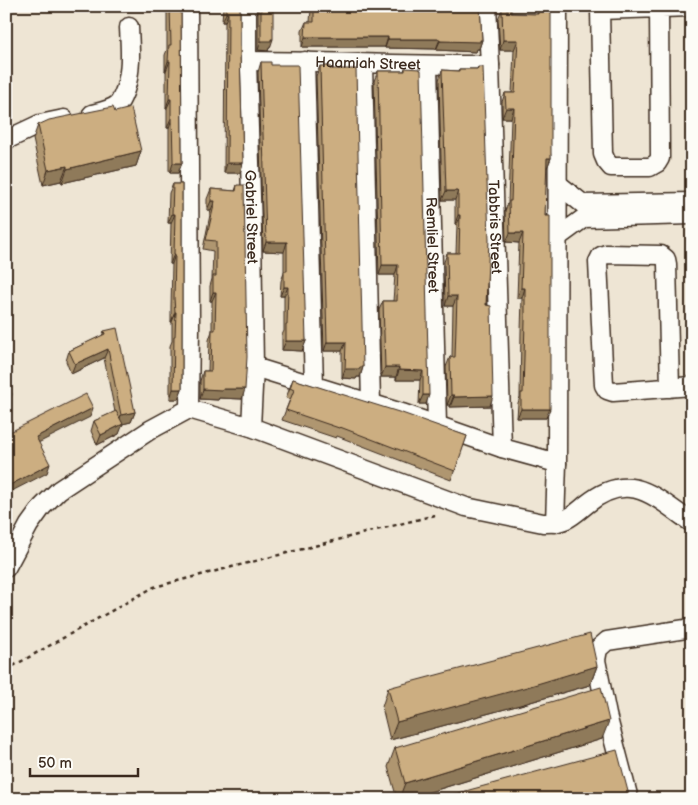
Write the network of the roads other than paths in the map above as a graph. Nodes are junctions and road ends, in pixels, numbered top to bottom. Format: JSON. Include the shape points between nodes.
{"nodes":[{"id":1,"x":188,"y":6,"type":"edge"},
{"id":2,"x":247,"y":6,"type":"edge"},
{"id":3,"x":487,"y":6,"type":"edge"},
{"id":4,"x":542,"y":6,"type":"edge"},
{"id":5,"x":558,"y":6,"type":"edge"},
{"id":6,"x":692,"y":7,"type":"edge"},
{"id":7,"x":659,"y":8,"type":"junction"},
{"id":8,"x":129,"y":27,"type":"dead end"},
{"id":9,"x":247,"y":61,"type":"junction"},
{"id":10,"x":305,"y":61,"type":"junction"},
{"id":11,"x":363,"y":64,"type":"junction"},
{"id":12,"x":490,"y":65,"type":"junction"},
{"id":13,"x":428,"y":66,"type":"junction"},
{"id":14,"x":6,"y":140,"type":"edge"},
{"id":15,"x":558,"y":184,"type":"junction"},
{"id":16,"x":692,"y":202,"type":"edge"},
{"id":17,"x":584,"y":211,"type":"junction"},
{"id":18,"x":692,"y":216,"type":"edge"},
{"id":19,"x":558,"y":237,"type":"junction"},
{"id":20,"x":254,"y":367,"type":"junction"},
{"id":21,"x":314,"y":386,"type":"junction"},
{"id":22,"x":692,"y":386,"type":"edge"},
{"id":23,"x":670,"y":388,"type":"junction"},
{"id":24,"x":371,"y":404,"type":"junction"},
{"id":25,"x":189,"y":409,"type":"junction"},
{"id":26,"x":437,"y":425,"type":"junction"},
{"id":27,"x":251,"y":427,"type":"junction"},
{"id":28,"x":502,"y":448,"type":"junction"},
{"id":29,"x":557,"y":463,"type":"junction"},
{"id":30,"x":692,"y":522,"type":"edge"},
{"id":31,"x":555,"y":523,"type":"junction"},
{"id":32,"x":6,"y":568,"type":"edge"},
{"id":33,"x":692,"y":628,"type":"edge"},
{"id":34,"x":603,"y":692,"type":"junction"},
{"id":35,"x":584,"y":697,"type":"edge"},
{"id":36,"x":629,"y":799,"type":"edge"}],
"edges":[{"from":1,"to":25,"type":"street"},
{"from":2,"to":9,"type":"street","name":"Gabriel Street"},
{"from":3,"to":12,"type":"street","name":"Tabbris Street"},
{"from":4,"to":5,"type":"street"},
{"from":5,"to":15,"type":"street"},
{"from":6,"to":7,"type":"street"},
{"from":7,"to":7,"type":"street","via":[[600,10],[603,154],[611,167],[650,167],[660,158]]},
{"from":8,"to":14,"type":"street","via":[[131,58],[128,80],[118,104],[106,111],[40,124]]},
{"from":9,"to":10,"type":"street","name":"Haamiah Street"},
{"from":9,"to":20,"type":"street","name":"Gabriel Street"},
{"from":10,"to":11,"type":"street","name":"Haamiah Street"},
{"from":10,"to":21,"type":"street"},
{"from":11,"to":13,"type":"street","name":"Haamiah Street"},
{"from":11,"to":24,"type":"street"},
{"from":12,"to":13,"type":"street","name":"Haamiah Street"},
{"from":12,"to":28,"type":"street","name":"Tabbris Street"},
{"from":13,"to":26,"type":"street","name":"Remliel Street"},
{"from":15,"to":17,"type":"street"},
{"from":15,"to":19,"type":"street"},
{"from":16,"to":17,"type":"street"},
{"from":17,"to":18,"type":"street"},
{"from":17,"to":19,"type":"street"},
{"from":19,"to":29,"type":"street"},
{"from":20,"to":21,"type":"street"},
{"from":20,"to":27,"type":"street","name":"Gabriel Street"},
{"from":21,"to":24,"type":"street"},
{"from":22,"to":23,"type":"street"},
{"from":23,"to":23,"type":"street","via":[[607,390],[604,384],[598,262],[601,256],[661,255],[666,259]]},
{"from":24,"to":26,"type":"street"},
{"from":25,"to":27,"type":"street"},
{"from":25,"to":32,"type":"street","via":[[150,430],[59,490],[29,525]]},
{"from":26,"to":28,"type":"street"},
{"from":27,"to":31,"type":"street","via":[[466,507]]},
{"from":28,"to":29,"type":"street"},
{"from":29,"to":31,"type":"street"},
{"from":30,"to":31,"type":"street","via":[[650,493],[622,488],[600,495],[578,513]]},
{"from":33,"to":34,"type":"street","via":[[606,641],[598,649],[596,660]]},
{"from":34,"to":35,"type":"street"},
{"from":34,"to":36,"type":"street"}]}
